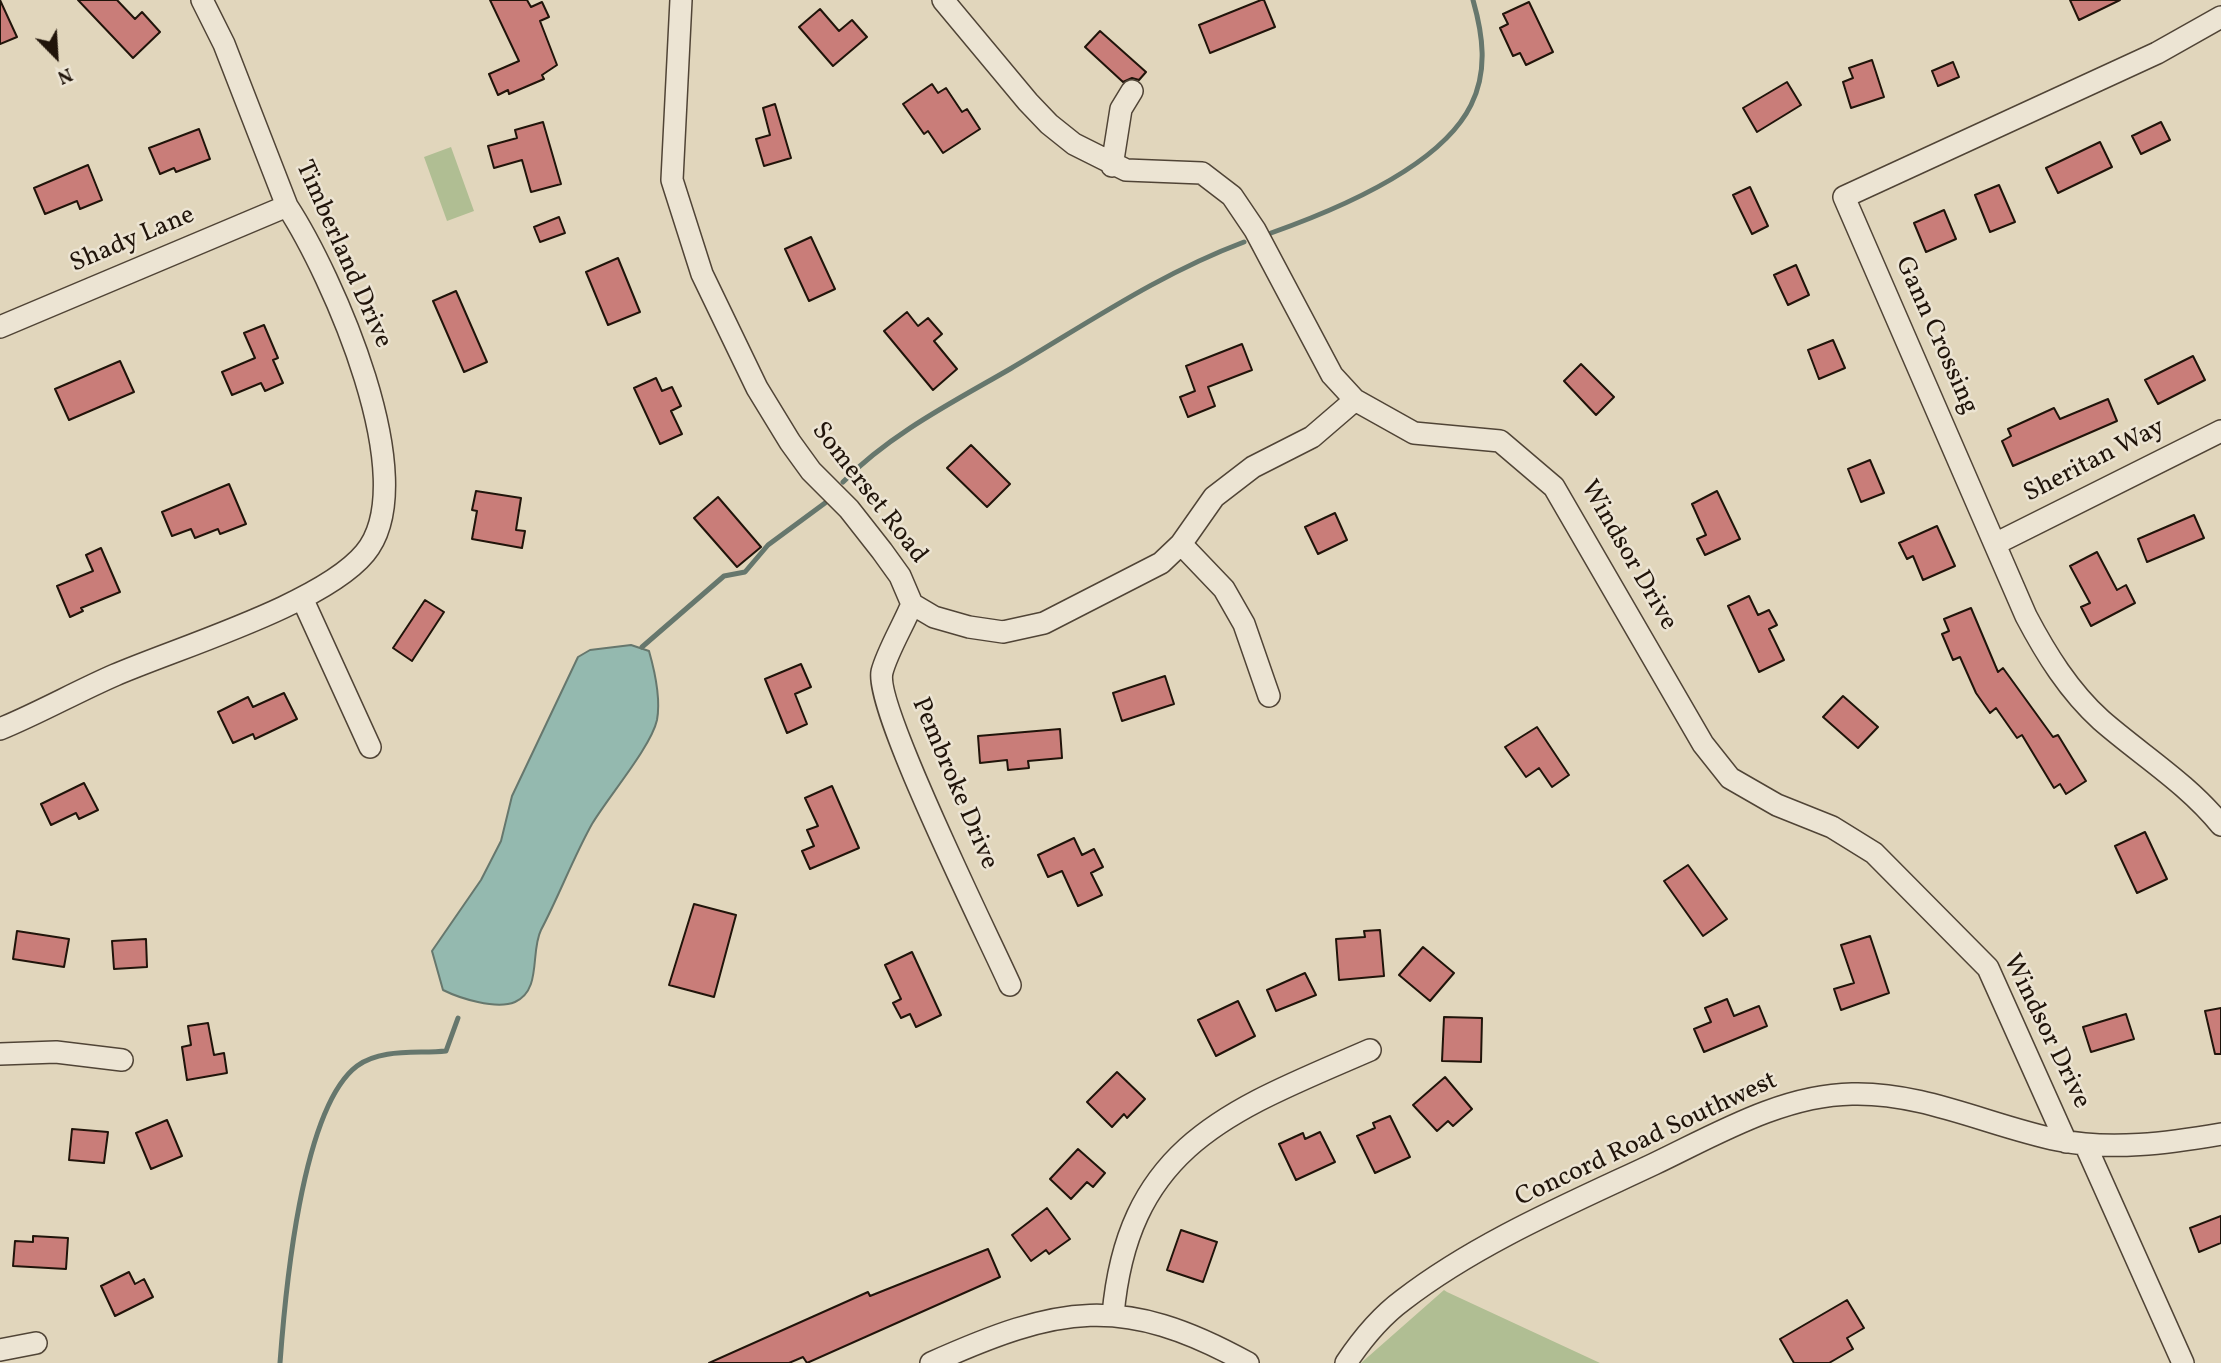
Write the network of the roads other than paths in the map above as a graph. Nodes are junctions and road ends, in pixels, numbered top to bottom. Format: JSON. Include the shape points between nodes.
{"nodes":[{"id":1,"x":202,"y":0,"type":"edge"},
{"id":2,"x":681,"y":0,"type":"edge"},
{"id":3,"x":943,"y":0,"type":"edge"},
{"id":4,"x":2221,"y":17,"type":"edge"},
{"id":5,"x":1132,"y":91,"type":"dead end"},
{"id":6,"x":1112,"y":166,"type":"junction"},
{"id":7,"x":287,"y":206,"type":"junction"},
{"id":8,"x":0,"y":327,"type":"edge"},
{"id":9,"x":1355,"y":400,"type":"junction"},
{"id":10,"x":2221,"y":431,"type":"edge"},
{"id":11,"x":1181,"y":544,"type":"junction"},
{"id":12,"x":1995,"y":544,"type":"junction"},
{"id":13,"x":302,"y":598,"type":"junction"},
{"id":14,"x":912,"y":604,"type":"junction"},
{"id":15,"x":1269,"y":696,"type":"dead end"},
{"id":16,"x":0,"y":729,"type":"edge"},
{"id":17,"x":370,"y":747,"type":"dead end"},
{"id":18,"x":2221,"y":825,"type":"edge"},
{"id":19,"x":1010,"y":985,"type":"dead end"},
{"id":20,"x":1370,"y":1050,"type":"dead end"},
{"id":21,"x":0,"y":1054,"type":"edge"},
{"id":22,"x":122,"y":1060,"type":"dead end"},
{"id":23,"x":2221,"y":1134,"type":"edge"},
{"id":24,"x":2076,"y":1143,"type":"junction"},
{"id":25,"x":1113,"y":1315,"type":"junction"},
{"id":26,"x":36,"y":1343,"type":"dead end"},
{"id":27,"x":0,"y":1350,"type":"edge"},
{"id":28,"x":930,"y":1363,"type":"edge"},
{"id":29,"x":1248,"y":1363,"type":"edge"},
{"id":30,"x":1346,"y":1363,"type":"edge"},
{"id":31,"x":2183,"y":1363,"type":"edge"}],
"edges":[{"from":1,"to":7,"type":"street","name":"Timberland Drive","via":[[224,44]]},
{"from":2,"to":14,"type":"street","name":"Somerset Road","via":[[672,180],[702,274],[790,442],[901,576]]},
{"from":3,"to":6,"type":"street","name":"Windsor Drive","via":[[1049,124],[1074,145]]},
{"from":4,"to":12,"type":"street","name":"Gann Crossing","via":[[2157,53],[1844,197]]},
{"from":5,"to":6,"type":"street","via":[[1121,109]]},
{"from":6,"to":9,"type":"street","name":"Windsor Drive","via":[[1202,173],[1232,196],[1255,230],[1332,376]]},
{"from":7,"to":8,"type":"street","name":"Shady Lane"},
{"from":7,"to":13,"type":"street","name":"Timberland Drive","via":[[350,332],[377,418],[383,460],[381,517],[367,551]]},
{"from":9,"to":11,"type":"street","name":"Somerset Road","via":[[1312,437],[1253,467],[1214,497]]},
{"from":9,"to":24,"type":"street","name":"Windsor Drive","via":[[1415,433],[1500,441],[1554,486],[1703,744],[1730,778],[1777,806],[1832,827],[1874,853],[1988,968]]},
{"from":10,"to":12,"type":"street","name":"Sheritan Way"},
{"from":11,"to":14,"type":"street","name":"Somerset Road","via":[[1161,563],[1044,623],[1003,632],[934,617]]},
{"from":11,"to":15,"type":"street","via":[[1231,600]]},
{"from":12,"to":18,"type":"street","name":"Gann Crossing","via":[[2026,616],[2070,686]]},
{"from":13,"to":16,"type":"street","name":"Timberland Drive"},
{"from":13,"to":17,"type":"street"},
{"from":14,"to":19,"type":"street","name":"Pembroke Drive","via":[[881,674],[887,700],[915,777]]},
{"from":20,"to":25,"type":"street","via":[[1237,1110],[1200,1135],[1146,1198],[1135,1220],[1117,1270]]},
{"from":21,"to":22,"type":"street","via":[[56,1052]]},
{"from":23,"to":24,"type":"street","name":"Concord Road Southwest","via":[[2129,1144]]},
{"from":24,"to":30,"type":"street","name":"Concord Road Southwest","via":[[1907,1100],[1851,1094],[1802,1101],[1676,1154],[1490,1245],[1400,1302]]},
{"from":24,"to":31,"type":"street","name":"Windsor Drive"},
{"from":25,"to":28,"type":"street","via":[[1029,1324]]},
{"from":25,"to":29,"type":"street","via":[[1163,1323]]},
{"from":26,"to":27,"type":"street"}]}
